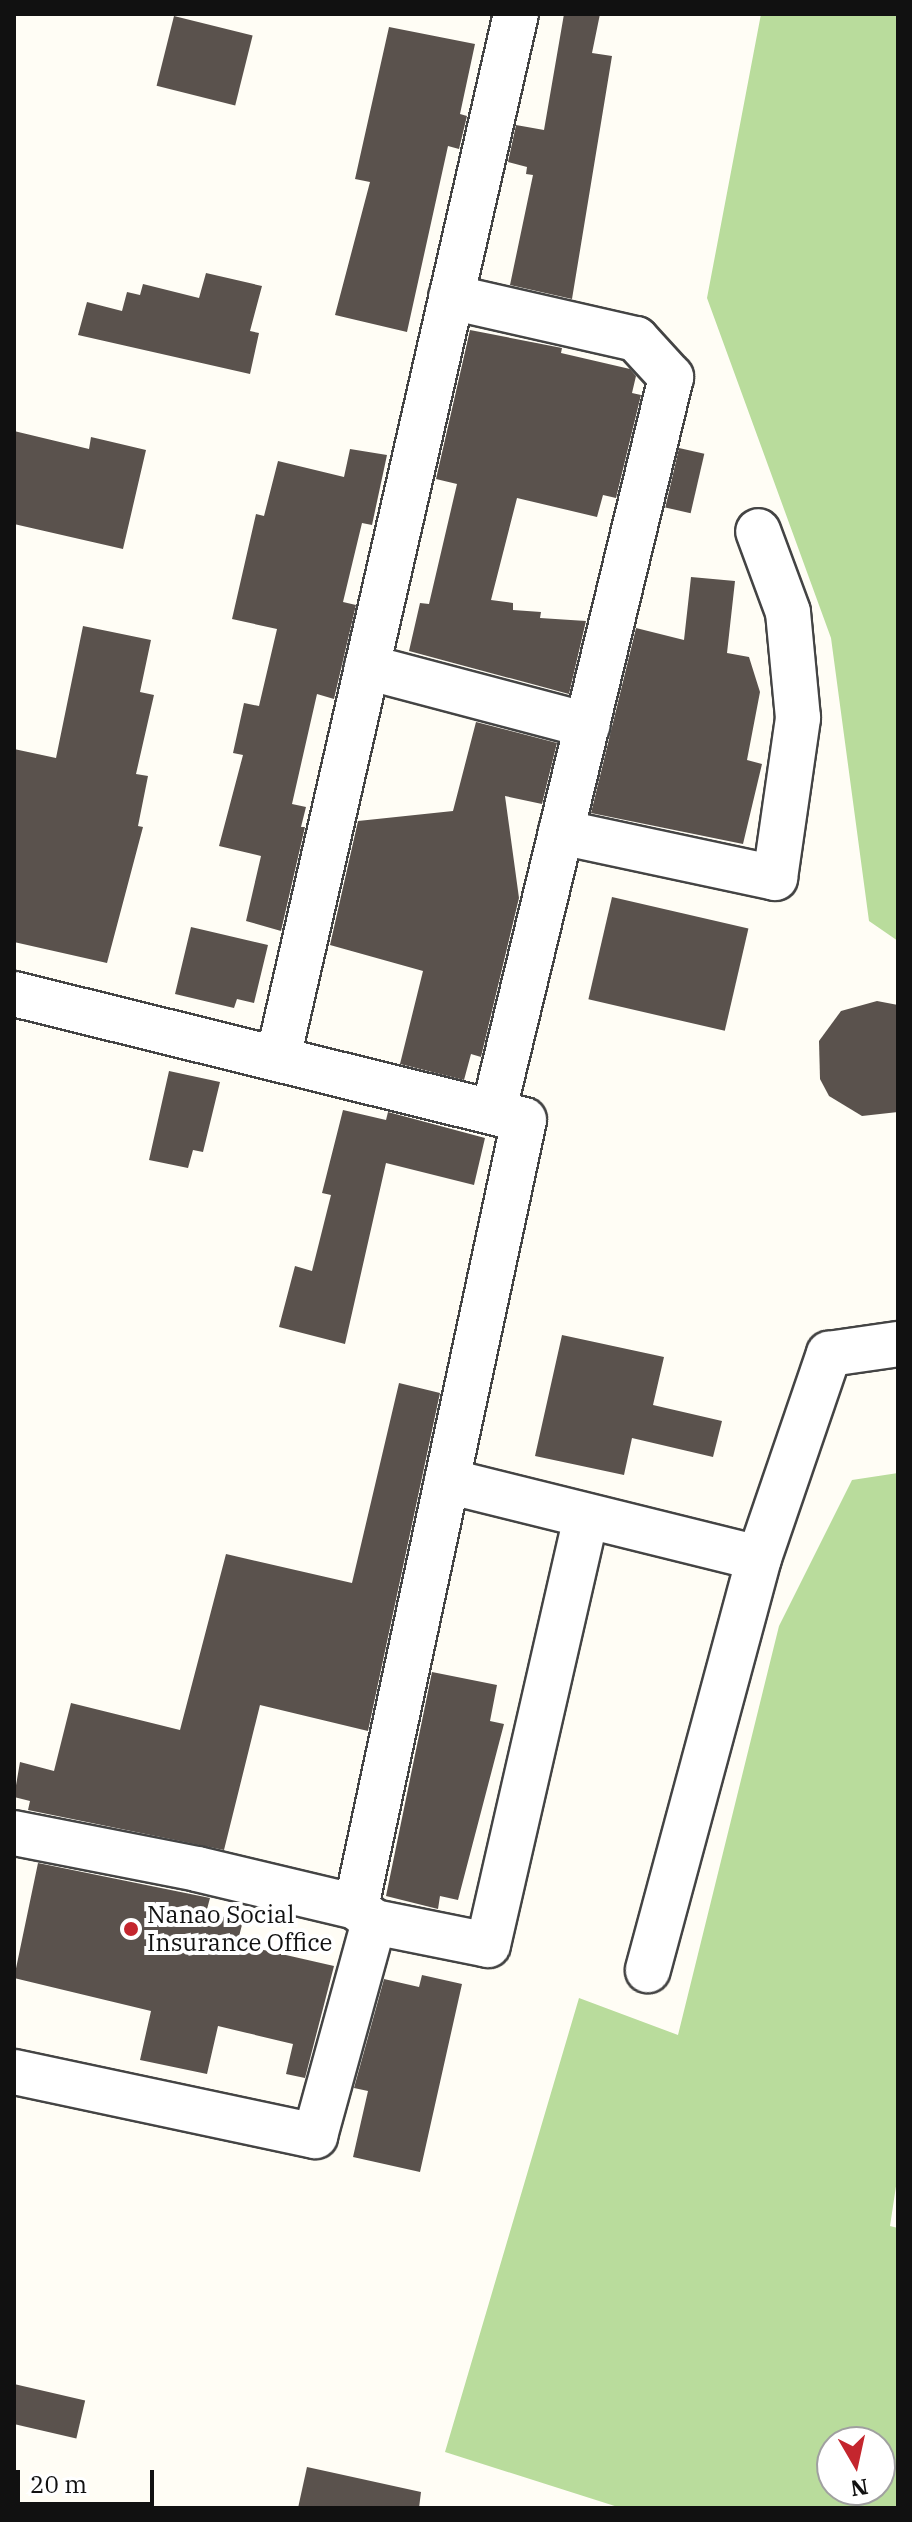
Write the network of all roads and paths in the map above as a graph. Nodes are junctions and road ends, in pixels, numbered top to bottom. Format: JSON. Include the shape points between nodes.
{"nodes":[{"id":1,"x":516,"y":14,"type":"edge"},
{"id":2,"x":451,"y":297,"type":"junction"},
{"id":3,"x":758,"y":531,"type":"dead end"},
{"id":4,"x":367,"y":667,"type":"junction"},
{"id":5,"x":587,"y":725,"type":"junction"},
{"id":6,"x":561,"y":832,"type":"junction"},
{"id":7,"x":14,"y":994,"type":"edge"},
{"id":8,"x":278,"y":1058,"type":"junction"},
{"id":9,"x":494,"y":1109,"type":"junction"},
{"id":10,"x":898,"y":1344,"type":"edge"},
{"id":11,"x":447,"y":1481,"type":"junction"},
{"id":12,"x":586,"y":1516,"type":"junction"},
{"id":13,"x":759,"y":1558,"type":"junction"},
{"id":14,"x":14,"y":1833,"type":"edge"},
{"id":15,"x":365,"y":1914,"type":"junction"},
{"id":16,"x":648,"y":1970,"type":"dead end"},
{"id":17,"x":14,"y":2072,"type":"edge"}],
"edges":[{"from":1,"to":2,"type":"street"},
{"from":2,"to":4,"type":"street"},
{"from":2,"to":5,"type":"street","via":[[636,339],[671,377]]},
{"from":3,"to":6,"type":"street","via":[[788,612],[798,718],[775,878]]},
{"from":4,"to":5,"type":"street"},
{"from":4,"to":8,"type":"street"},
{"from":5,"to":6,"type":"street"},
{"from":6,"to":9,"type":"street"},
{"from":7,"to":8,"type":"street"},
{"from":8,"to":9,"type":"street"},
{"from":9,"to":11,"type":"street","via":[[524,1120]]},
{"from":10,"to":13,"type":"street","via":[[829,1354]]},
{"from":11,"to":12,"type":"street"},
{"from":11,"to":15,"type":"street"},
{"from":12,"to":13,"type":"street"},
{"from":12,"to":15,"type":"street","via":[[488,1945]]},
{"from":13,"to":16,"type":"street"},
{"from":14,"to":15,"type":"street"},
{"from":15,"to":17,"type":"street","via":[[315,2136]]}]}
